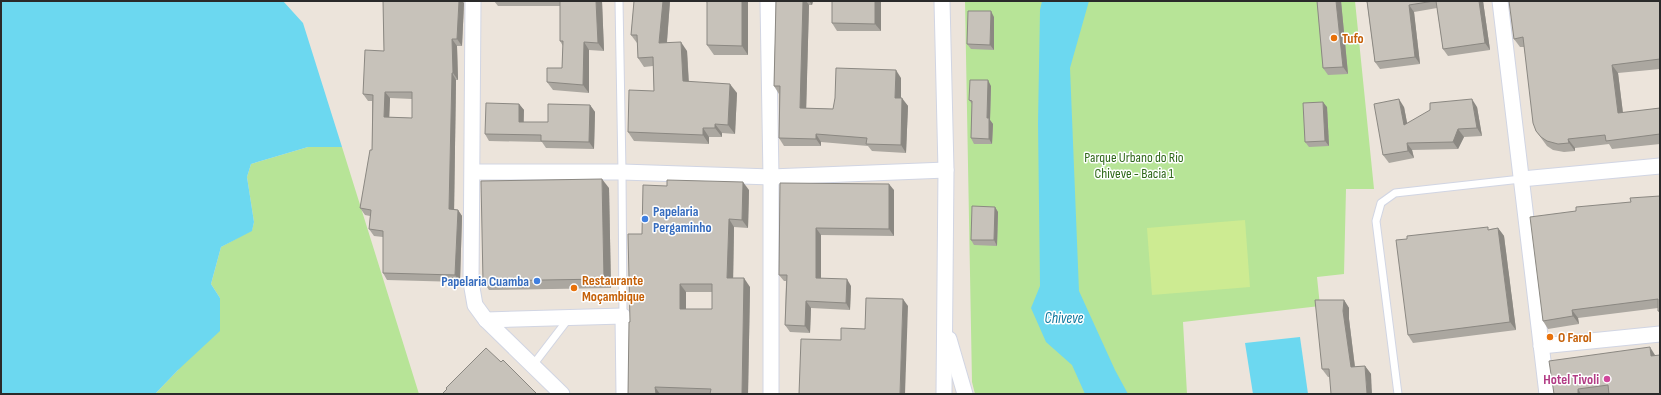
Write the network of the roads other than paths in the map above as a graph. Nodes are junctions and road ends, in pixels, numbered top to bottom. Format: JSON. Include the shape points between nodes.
{"nodes":[{"id":1,"x":473,"y":1,"type":"edge"},
{"id":2,"x":619,"y":1,"type":"edge"},
{"id":3,"x":768,"y":1,"type":"edge"},
{"id":4,"x":942,"y":1,"type":"edge"},
{"id":5,"x":1500,"y":1,"type":"edge"},
{"id":6,"x":1660,"y":166,"type":"edge"},
{"id":7,"x":946,"y":170,"type":"junction"},
{"id":8,"x":473,"y":172,"type":"junction"},
{"id":9,"x":622,"y":172,"type":"junction"},
{"id":10,"x":771,"y":177,"type":"junction"},
{"id":11,"x":1521,"y":179,"type":"junction"},
{"id":12,"x":570,"y":316,"type":"junction"},
{"id":13,"x":623,"y":316,"type":"junction"},
{"id":14,"x":486,"y":320,"type":"junction"},
{"id":15,"x":945,"y":324,"type":"junction"},
{"id":16,"x":1660,"y":334,"type":"edge"},
{"id":17,"x":1541,"y":346,"type":"junction"},
{"id":18,"x":533,"y":365,"type":"junction"},
{"id":19,"x":562,"y":394,"type":"edge"},
{"id":20,"x":624,"y":394,"type":"edge"},
{"id":21,"x":771,"y":394,"type":"edge"},
{"id":22,"x":944,"y":394,"type":"edge"},
{"id":23,"x":965,"y":394,"type":"edge"},
{"id":24,"x":1398,"y":394,"type":"edge"},
{"id":25,"x":1547,"y":394,"type":"edge"}],
"edges":[{"from":1,"to":8,"type":"street"},
{"from":2,"to":9,"type":"lane"},
{"from":3,"to":10,"type":"street"},
{"from":4,"to":7,"type":"street"},
{"from":5,"to":11,"type":"street"},
{"from":6,"to":11,"type":"street"},
{"from":7,"to":10,"type":"street"},
{"from":7,"to":15,"type":"street"},
{"from":8,"to":9,"type":"street"},
{"from":8,"to":14,"type":"street","via":[[471,282],[475,305]]},
{"from":9,"to":10,"type":"street"},
{"from":9,"to":13,"type":"lane"},
{"from":10,"to":21,"type":"street"},
{"from":11,"to":17,"type":"street"},
{"from":11,"to":24,"type":"lane","via":[[1395,193],[1381,203],[1376,221]]},
{"from":12,"to":13,"type":"street"},
{"from":12,"to":14,"type":"street"},
{"from":12,"to":18,"type":"lane"},
{"from":13,"to":20,"type":"street"},
{"from":14,"to":18,"type":"street"},
{"from":15,"to":22,"type":"street"},
{"from":15,"to":23,"type":"street"},
{"from":16,"to":17,"type":"street"},
{"from":17,"to":25,"type":"street"},
{"from":18,"to":19,"type":"street"}]}
